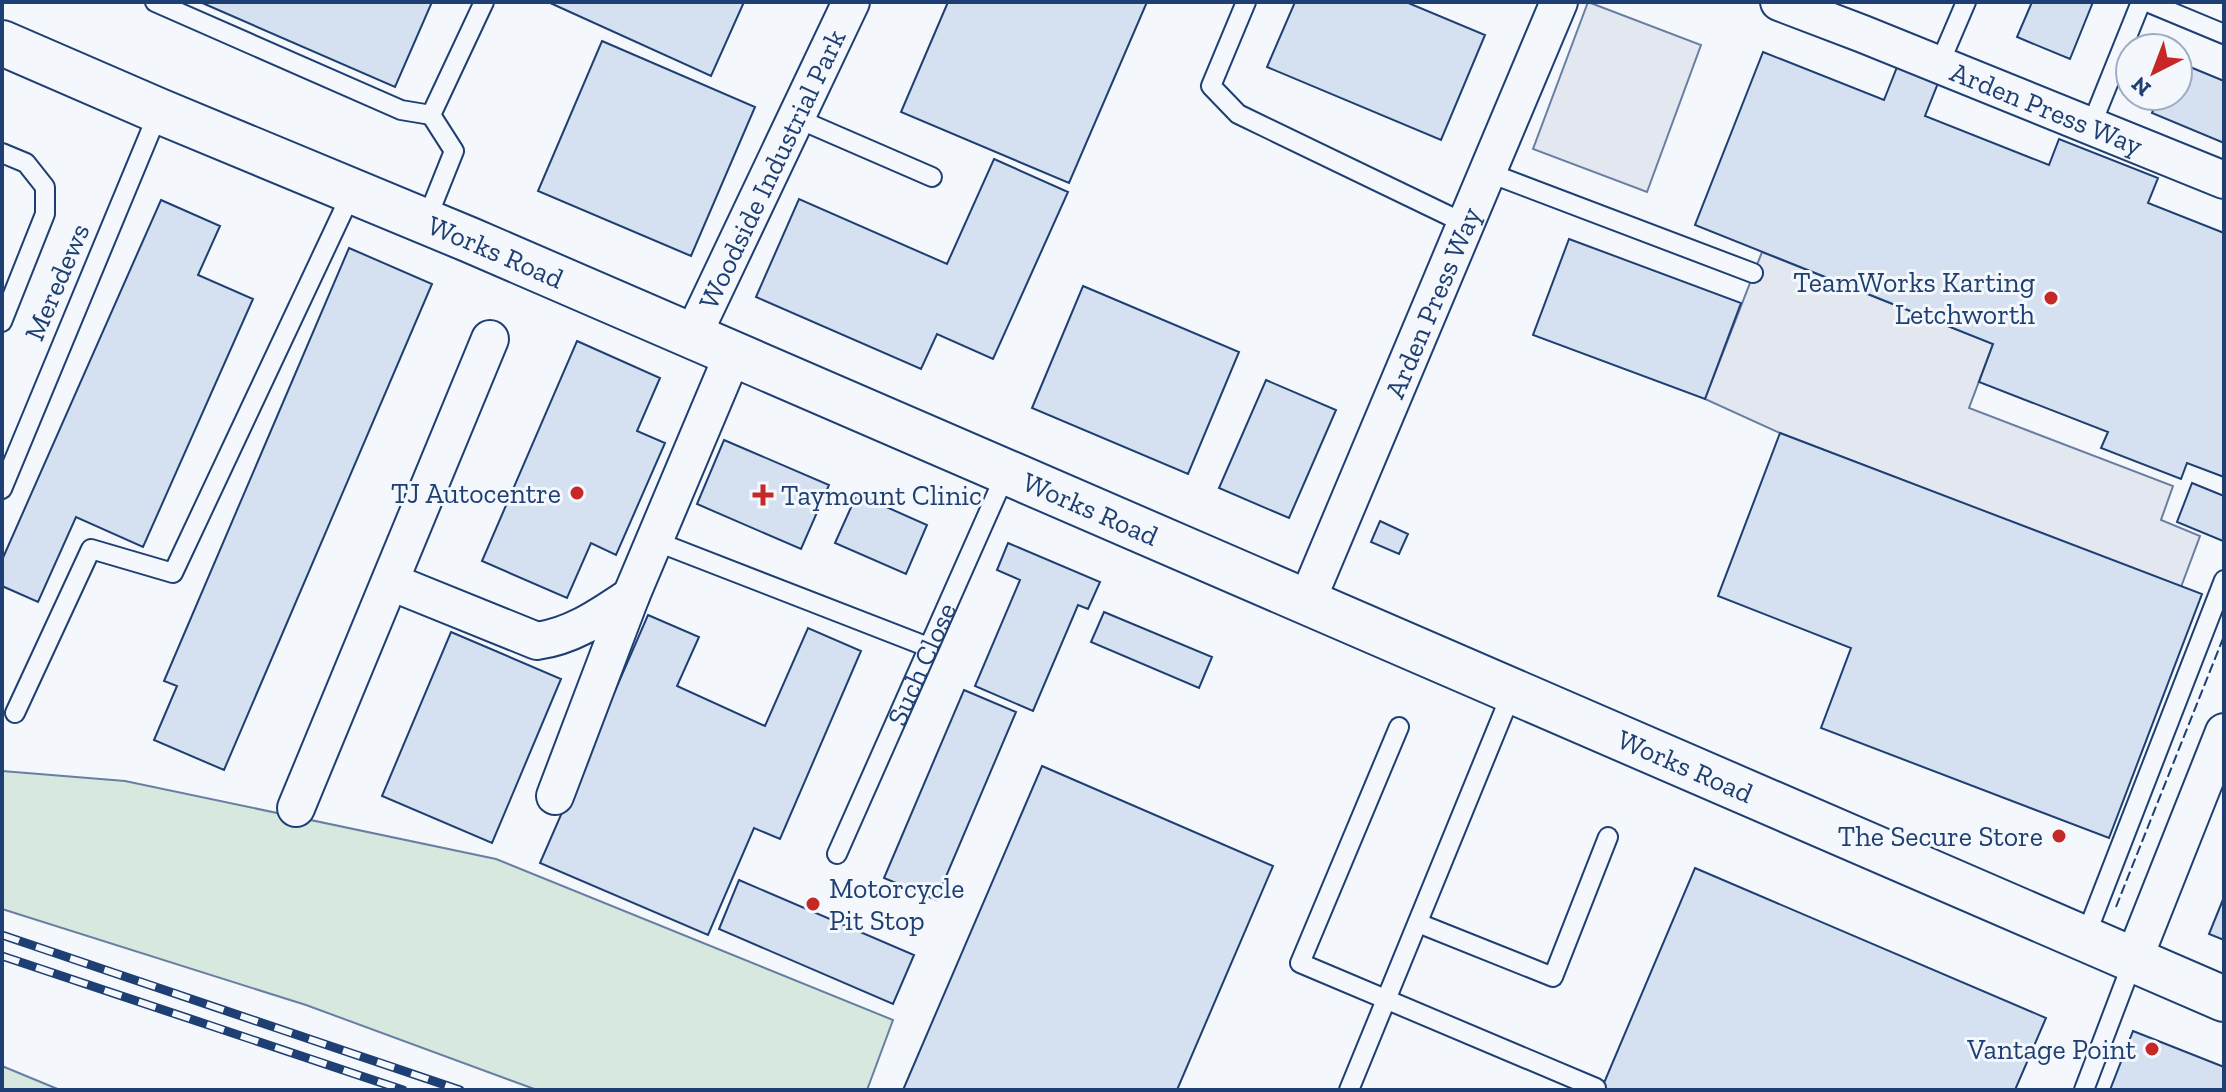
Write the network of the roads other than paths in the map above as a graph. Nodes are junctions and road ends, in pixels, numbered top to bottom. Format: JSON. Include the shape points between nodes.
{"nodes":[{"id":1,"x":155,"y":2,"type":"edge"},
{"id":2,"x":484,"y":2,"type":"edge"},
{"id":3,"x":851,"y":2,"type":"edge"},
{"id":4,"x":1246,"y":2,"type":"edge"},
{"id":5,"x":1559,"y":2,"type":"edge"},
{"id":6,"x":1779,"y":2,"type":"edge"},
{"id":7,"x":1966,"y":2,"type":"edge"},
{"id":8,"x":2141,"y":2,"type":"edge"},
{"id":9,"x":2147,"y":2,"type":"edge"},
{"id":10,"x":2224,"y":34,"type":"edge"},
{"id":11,"x":2,"y":43,"type":"edge"},
{"id":12,"x":1939,"y":65,"type":"junction"},
{"id":13,"x":159,"y":111,"type":"junction"},
{"id":14,"x":431,"y":115,"type":"junction"},
{"id":15,"x":796,"y":118,"type":"junction"},
{"id":16,"x":2091,"y":126,"type":"junction"},
{"id":17,"x":2,"y":153,"type":"edge"},
{"id":18,"x":1487,"y":172,"type":"junction"},
{"id":19,"x":932,"y":177,"type":"dead end"},
{"id":20,"x":2224,"y":180,"type":"edge"},
{"id":21,"x":353,"y":190,"type":"junction"},
{"id":22,"x":426,"y":221,"type":"junction"},
{"id":23,"x":1466,"y":224,"type":"junction"},
{"id":24,"x":1753,"y":273,"type":"dead end"},
{"id":25,"x":2,"y":322,"type":"edge"},
{"id":26,"x":692,"y":337,"type":"junction"},
{"id":27,"x":490,"y":339,"type":"dead end"},
{"id":28,"x":733,"y":354,"type":"junction"},
{"id":29,"x":1006,"y":473,"type":"junction"},
{"id":30,"x":4,"y":482,"type":"edge"},
{"id":31,"x":655,"y":541,"type":"junction"},
{"id":32,"x":2224,"y":580,"type":"edge"},
{"id":33,"x":391,"y":582,"type":"junction"},
{"id":34,"x":631,"y":596,"type":"junction"},
{"id":35,"x":1306,"y":603,"type":"junction"},
{"id":36,"x":928,"y":647,"type":"junction"},
{"id":37,"x":1512,"y":692,"type":"junction"},
{"id":38,"x":15,"y":713,"type":"dead end"},
{"id":39,"x":1399,"y":727,"type":"dead end"},
{"id":40,"x":2224,"y":732,"type":"edge"},
{"id":41,"x":555,"y":796,"type":"dead end"},
{"id":42,"x":296,"y":808,"type":"dead end"},
{"id":43,"x":1608,"y":837,"type":"dead end"},
{"id":44,"x":837,"y":854,"type":"dead end"},
{"id":45,"x":1418,"y":923,"type":"junction"},
{"id":46,"x":2084,"y":940,"type":"junction"},
{"id":47,"x":2133,"y":961,"type":"junction"},
{"id":48,"x":1386,"y":999,"type":"junction"},
{"id":49,"x":2224,"y":999,"type":"edge"},
{"id":50,"x":1596,"y":1088,"type":"edge"},
{"id":51,"x":1349,"y":1090,"type":"edge"},
{"id":52,"x":2084,"y":1090,"type":"edge"}],
"edges":[{"from":1,"to":14,"type":"lane","via":[[401,110]]},
{"from":2,"to":14,"type":"lane"},
{"from":3,"to":15,"type":"street","name":"Woodside Industrial Park"},
{"from":4,"to":23,"type":"lane","via":[[1211,86],[1238,114]]},
{"from":5,"to":18,"type":"street","name":"Arden Press Way"},
{"from":6,"to":12,"type":"street","name":"Arden Press Way"},
{"from":7,"to":12,"type":"lane"},
{"from":8,"to":16,"type":"lane"},
{"from":9,"to":10,"type":"lane"},
{"from":11,"to":13,"type":"street","name":"Works Road"},
{"from":12,"to":16,"type":"street","name":"Arden Press Way"},
{"from":13,"to":21,"type":"street","name":"Works Road"},
{"from":13,"to":30,"type":"lane","name":"Meredews"},
{"from":14,"to":22,"type":"lane","via":[[454,151]]},
{"from":15,"to":19,"type":"lane"},
{"from":15,"to":26,"type":"street","name":"Woodside Industrial Park"},
{"from":16,"to":20,"type":"street","name":"Arden Press Way"},
{"from":17,"to":25,"type":"lane","via":[[26,163],[45,187],[45,214]]},
{"from":18,"to":23,"type":"street","name":"Arden Press Way"},
{"from":18,"to":24,"type":"lane"},
{"from":21,"to":22,"type":"street","name":"Works Road"},
{"from":21,"to":38,"type":"lane","via":[[173,573],[91,549]]},
{"from":22,"to":26,"type":"street","name":"Works Road"},
{"from":23,"to":35,"type":"street","name":"Arden Press Way"},
{"from":26,"to":28,"type":"street","name":"Works Road"},
{"from":27,"to":33,"type":"street"},
{"from":28,"to":29,"type":"street","name":"Works Road"},
{"from":28,"to":31,"type":"street"},
{"from":29,"to":35,"type":"street","name":"Works Road"},
{"from":29,"to":36,"type":"lane","name":"Such Close"},
{"from":31,"to":34,"type":"street"},
{"from":31,"to":36,"type":"lane"},
{"from":32,"to":46,"type":"lane"},
{"from":33,"to":34,"type":"street","via":[[537,641],[579,629]]},
{"from":33,"to":42,"type":"street"},
{"from":34,"to":41,"type":"street"},
{"from":35,"to":37,"type":"street","name":"Works Road"},
{"from":36,"to":44,"type":"lane","name":"Such Close"},
{"from":37,"to":45,"type":"lane"},
{"from":37,"to":46,"type":"street","name":"Works Road"},
{"from":39,"to":48,"type":"lane","via":[[1300,963]]},
{"from":40,"to":47,"type":"street"},
{"from":43,"to":45,"type":"lane","via":[[1553,977]]},
{"from":45,"to":48,"type":"lane"},
{"from":46,"to":47,"type":"street","name":"Works Road"},
{"from":47,"to":49,"type":"street","name":"Works Road"},
{"from":47,"to":52,"type":"lane"},
{"from":48,"to":50,"type":"lane"},
{"from":48,"to":51,"type":"lane"}]}
